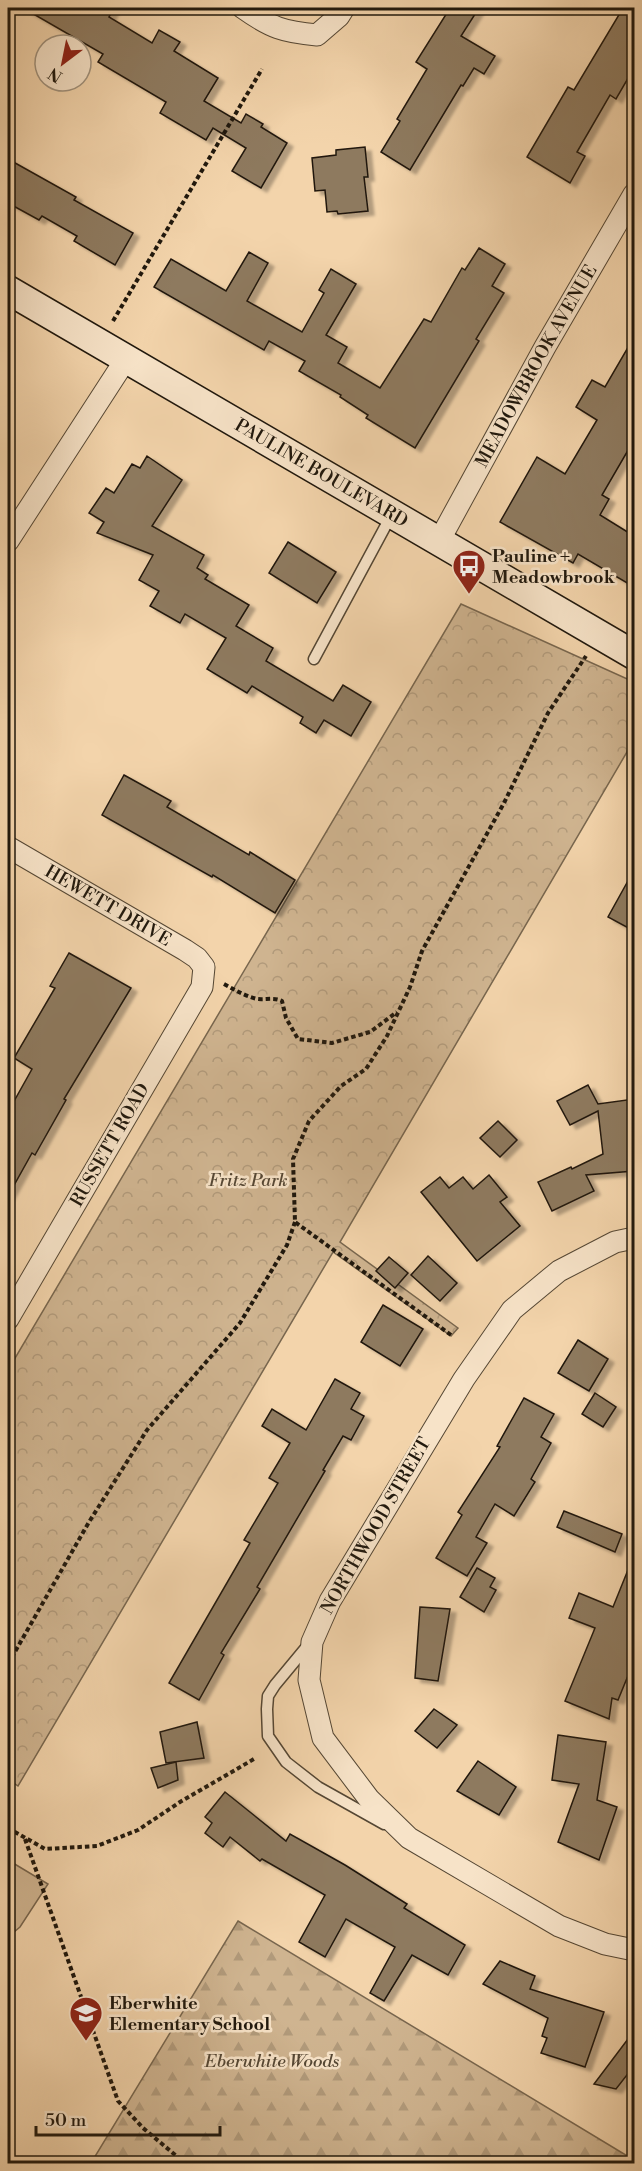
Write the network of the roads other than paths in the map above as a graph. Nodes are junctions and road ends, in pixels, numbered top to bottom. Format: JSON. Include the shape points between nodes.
{"nodes":[{"id":1,"x":243,"y":8,"type":"edge"},
{"id":2,"x":344,"y":8,"type":"edge"},
{"id":3,"x":634,"y":194,"type":"edge"},
{"id":4,"x":8,"y":290,"type":"edge"},
{"id":5,"x":126,"y":359,"type":"junction"},
{"id":6,"x":392,"y":514,"type":"junction"},
{"id":7,"x":8,"y":541,"type":"edge"},
{"id":8,"x":438,"y":541,"type":"junction"},
{"id":9,"x":634,"y":655,"type":"edge"},
{"id":10,"x":314,"y":659,"type":"dead end"},
{"id":11,"x":8,"y":847,"type":"edge"},
{"id":12,"x":204,"y":972,"type":"joint"},
{"id":13,"x":634,"y":1238,"type":"edge"},
{"id":14,"x":8,"y":1319,"type":"edge"},
{"id":15,"x":312,"y":1642,"type":"junction"},
{"id":16,"x":409,"y":1838,"type":"junction"},
{"id":17,"x":634,"y":1950,"type":"edge"}],
"edges":[{"from":1,"to":2,"type":"street","via":[[284,32],[317,35]]},
{"from":3,"to":8,"type":"street","name":"MEADOWBROOK AVENUE","via":[[544,347]]},
{"from":4,"to":5,"type":"street","name":"PAULINE BOULEVARD"},
{"from":5,"to":6,"type":"street","name":"PAULINE BOULEVARD"},
{"from":5,"to":7,"type":"street"},
{"from":6,"to":8,"type":"street","name":"PAULINE BOULEVARD"},
{"from":6,"to":10,"type":"lane"},
{"from":8,"to":9,"type":"street","name":"PAULINE BOULEVARD"},
{"from":11,"to":12,"type":"street","name":"HEWETT DRIVE","via":[[185,950],[197,958]]},
{"from":12,"to":14,"type":"street","name":"RUSSETT ROAD","via":[[202,987]]},
{"from":13,"to":15,"type":"street","name":"NORTHWOOD STREET","via":[[615,1242],[559,1271],[512,1310],[464,1379],[330,1601]]},
{"from":15,"to":16,"type":"street","name":"NORTHWOOD STREET","via":[[309,1680],[323,1738],[369,1799]]},
{"from":15,"to":16,"type":"lane","via":[[268,1696],[268,1736],[285,1762],[318,1787]]},
{"from":16,"to":17,"type":"street","name":"NORTHWOOD STREET","via":[[559,1926],[605,1944]]}]}
